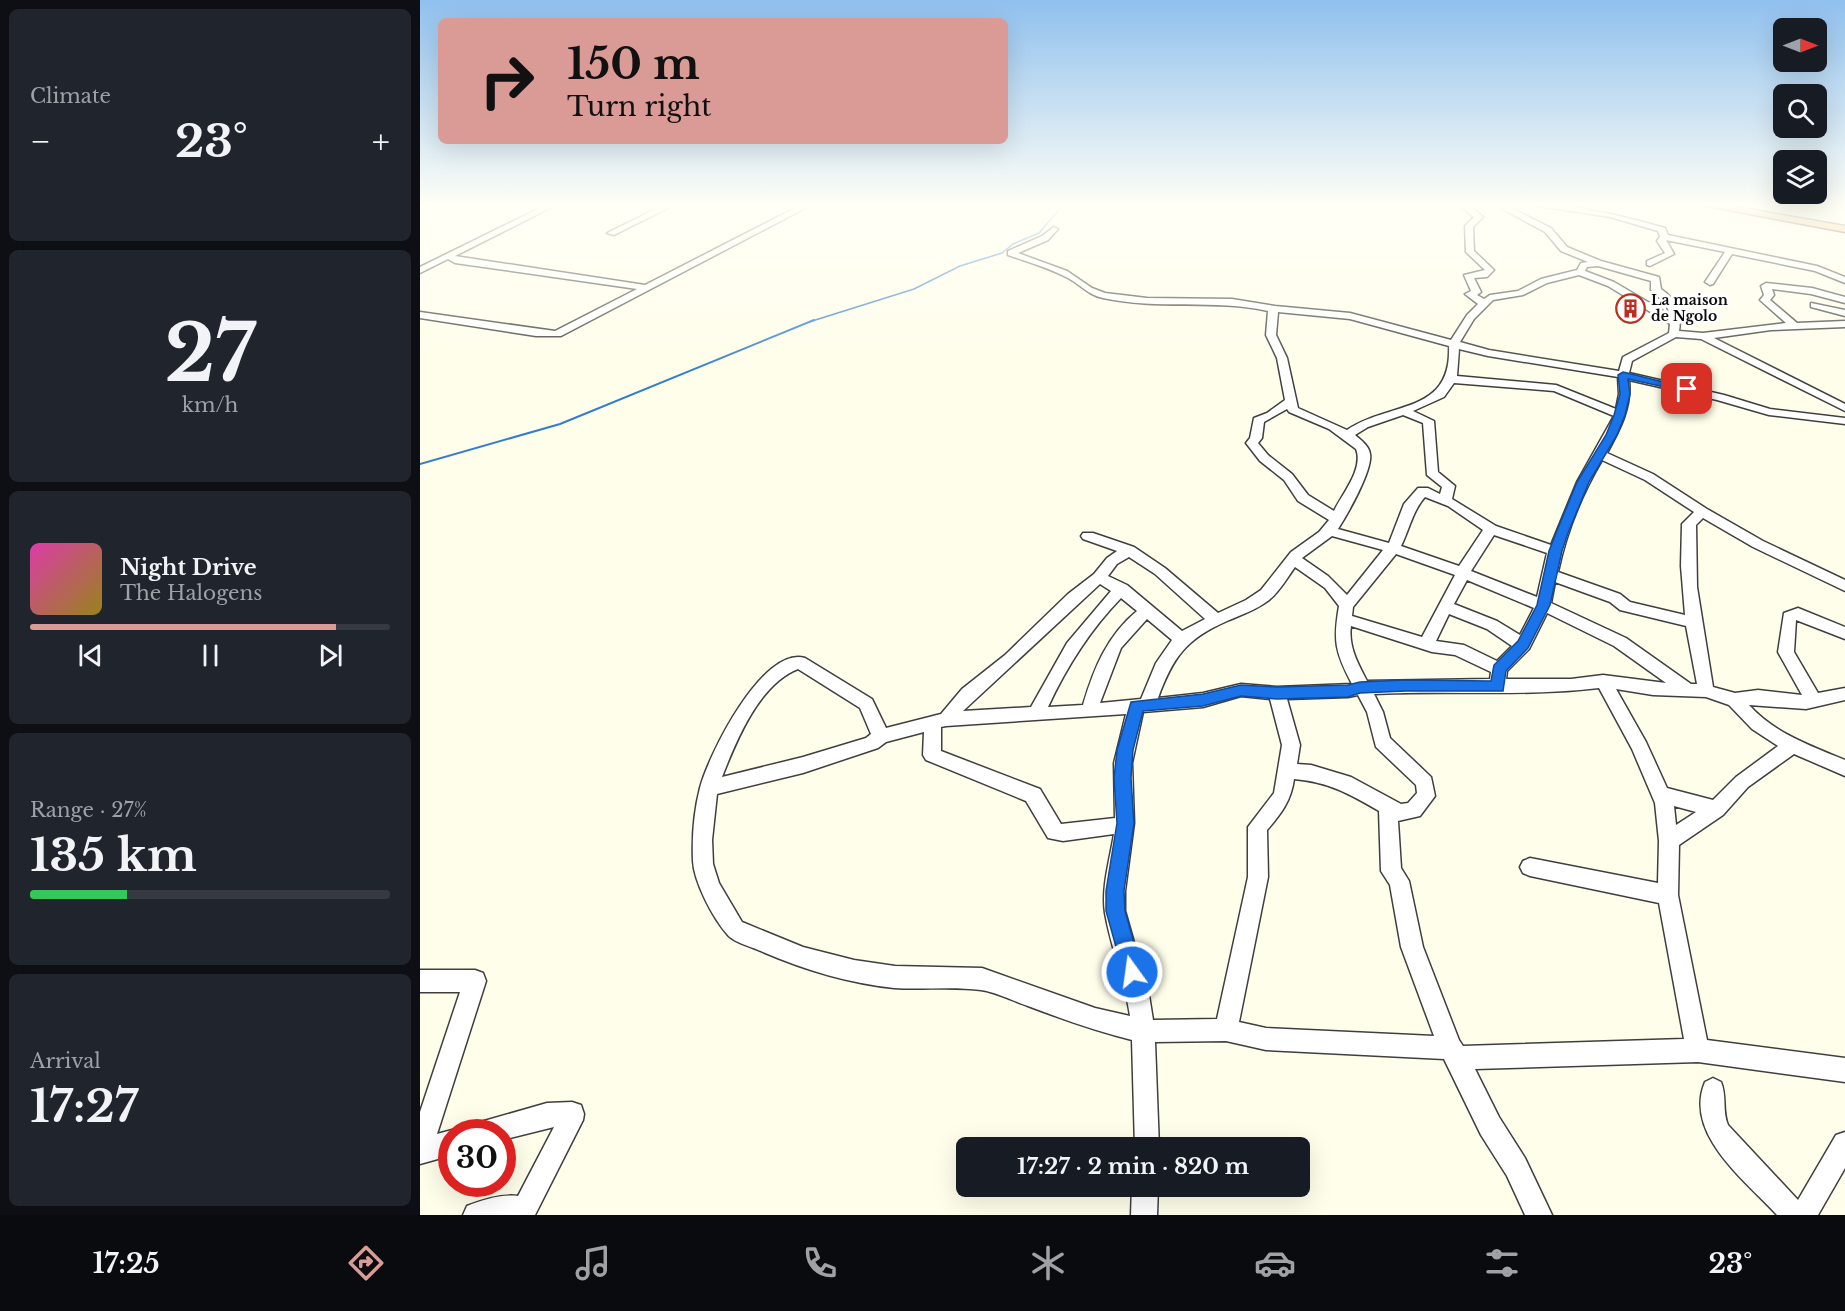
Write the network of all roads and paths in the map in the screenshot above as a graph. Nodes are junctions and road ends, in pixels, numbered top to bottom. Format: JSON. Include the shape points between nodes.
{"nodes":[{"id":1,"x":439,"y":261,"type":"edge"},
{"id":2,"x":460,"y":261,"type":"edge"},
{"id":3,"x":700,"y":261,"type":"edge"},
{"id":4,"x":1034,"y":261,"type":"edge"},
{"id":5,"x":1480,"y":261,"type":"edge"},
{"id":6,"x":1592,"y":261,"type":"edge"},
{"id":7,"x":1655,"y":261,"type":"edge"},
{"id":8,"x":1723,"y":261,"type":"edge"},
{"id":9,"x":1774,"y":261,"type":"edge"},
{"id":10,"x":1598,"y":263,"type":"junction"},
{"id":11,"x":1650,"y":263,"type":"dead end"},
{"id":12,"x":420,"y":270,"type":"edge"},
{"id":13,"x":1580,"y":272,"type":"junction"},
{"id":14,"x":1845,"y":280,"type":"edge"},
{"id":15,"x":1710,"y":282,"type":"dead end"},
{"id":16,"x":648,"y":288,"type":"junction"},
{"id":17,"x":1845,"y":300,"type":"edge"},
{"id":18,"x":1485,"y":304,"type":"junction"},
{"id":19,"x":1814,"y":305,"type":"dead end"},
{"id":20,"x":1274,"y":309,"type":"junction"},
{"id":21,"x":1845,"y":314,"type":"edge"},
{"id":22,"x":420,"y":315,"type":"edge"},
{"id":23,"x":1845,"y":324,"type":"edge"},
{"id":24,"x":1796,"y":327,"type":"junction"},
{"id":25,"x":1675,"y":328,"type":"junction"},
{"id":26,"x":1703,"y":336,"type":"junction"},
{"id":27,"x":1454,"y":343,"type":"junction"},
{"id":28,"x":1623,"y":375,"type":"junction"},
{"id":29,"x":1451,"y":379,"type":"junction"},
{"id":30,"x":1289,"y":402,"type":"junction"},
{"id":31,"x":1845,"y":408,"type":"edge"},
{"id":32,"x":1406,"y":410,"type":"junction"},
{"id":33,"x":1620,"y":415,"type":"junction"},
{"id":34,"x":1845,"y":421,"type":"edge"},
{"id":35,"x":1348,"y":435,"type":"junction"},
{"id":36,"x":1600,"y":454,"type":"junction"},
{"id":37,"x":1444,"y":501,"type":"junction"},
{"id":38,"x":1702,"y":512,"type":"junction"},
{"id":39,"x":1333,"y":525,"type":"junction"},
{"id":40,"x":1491,"y":529,"type":"junction"},
{"id":41,"x":1088,"y":536,"type":"dead end"},
{"id":42,"x":1393,"y":548,"type":"junction"},
{"id":43,"x":1130,"y":550,"type":"junction"},
{"id":44,"x":1555,"y":551,"type":"junction"},
{"id":45,"x":1293,"y":559,"type":"junction"},
{"id":46,"x":1464,"y":572,"type":"junction"},
{"id":47,"x":1549,"y":574,"type":"junction"},
{"id":48,"x":1099,"y":577,"type":"junction"},
{"id":49,"x":1845,"y":586,"type":"edge"},
{"id":50,"x":1122,"y":589,"type":"junction"},
{"id":51,"x":1543,"y":605,"type":"junction"},
{"id":52,"x":1447,"y":607,"type":"junction"},
{"id":53,"x":1146,"y":612,"type":"junction"},
{"id":54,"x":1346,"y":612,"type":"junction"},
{"id":55,"x":1216,"y":620,"type":"junction"},
{"id":56,"x":1695,"y":627,"type":"junction"},
{"id":57,"x":1845,"y":633,"type":"edge"},
{"id":58,"x":1183,"y":640,"type":"junction"},
{"id":59,"x":1427,"y":642,"type":"junction"},
{"id":60,"x":1523,"y":645,"type":"junction"},
{"id":61,"x":1499,"y":669,"type":"junction"},
{"id":62,"x":1603,"y":681,"type":"junction"},
{"id":63,"x":1497,"y":687,"type":"junction"},
{"id":64,"x":1360,"y":688,"type":"junction"},
{"id":65,"x":1685,"y":688,"type":"junction"},
{"id":66,"x":1706,"y":691,"type":"junction"},
{"id":67,"x":1277,"y":693,"type":"junction"},
{"id":68,"x":1845,"y":694,"type":"edge"},
{"id":69,"x":1735,"y":700,"type":"junction"},
{"id":70,"x":1814,"y":701,"type":"junction"},
{"id":71,"x":1142,"y":705,"type":"junction"},
{"id":72,"x":1089,"y":711,"type":"junction"},
{"id":73,"x":1036,"y":715,"type":"junction"},
{"id":74,"x":939,"y":721,"type":"junction"},
{"id":75,"x":881,"y":736,"type":"junction"},
{"id":76,"x":1792,"y":746,"type":"junction"},
{"id":77,"x":1845,"y":768,"type":"edge"},
{"id":78,"x":1286,"y":771,"type":"junction"},
{"id":79,"x":709,"y":788,"type":"junction"},
{"id":80,"x":1662,"y":795,"type":"junction"},
{"id":81,"x":1388,"y":807,"type":"junction"},
{"id":82,"x":1716,"y":809,"type":"junction"},
{"id":83,"x":1123,"y":834,"type":"junction"},
{"id":84,"x":1669,"y":841,"type":"junction"},
{"id":85,"x":1530,"y":867,"type":"dead end"},
{"id":86,"x":1668,"y":895,"type":"junction"},
{"id":87,"x":420,"y":981,"type":"edge"},
{"id":88,"x":1226,"y":1030,"type":"junction"},
{"id":89,"x":1143,"y":1031,"type":"junction"},
{"id":90,"x":1698,"y":1050,"type":"junction"},
{"id":91,"x":1454,"y":1053,"type":"junction"},
{"id":92,"x":1845,"y":1070,"type":"edge"},
{"id":93,"x":1713,"y":1090,"type":"dead end"},
{"id":94,"x":516,"y":1124,"type":"edge"},
{"id":95,"x":1147,"y":1137,"type":"edge"},
{"id":96,"x":1845,"y":1144,"type":"edge"},
{"id":97,"x":438,"y":1146,"type":"edge"},
{"id":98,"x":420,"y":1150,"type":"edge"},
{"id":99,"x":1145,"y":1197,"type":"edge"},
{"id":100,"x":476,"y":1215,"type":"edge"},
{"id":101,"x":522,"y":1215,"type":"edge"},
{"id":102,"x":1144,"y":1215,"type":"edge"},
{"id":103,"x":1539,"y":1215,"type":"edge"},
{"id":104,"x":1794,"y":1215,"type":"edge"},
{"id":105,"x":1804,"y":1215,"type":"edge"}],
"edges":[{"from":1,"to":12,"type":"street"},
{"from":2,"to":16,"type":"street"},
{"from":3,"to":16,"type":"street"},
{"from":4,"to":20,"type":"street","via":[[1074,277],[1084,288],[1108,296]]},
{"from":5,"to":18,"type":"street","via":[[1490,270],[1484,275],[1468,275],[1476,292],[1470,294]]},
{"from":6,"to":10,"type":"street"},
{"from":7,"to":11,"type":"street"},
{"from":8,"to":15,"type":"street"},
{"from":9,"to":14,"type":"street","via":[[1817,269]]},
{"from":10,"to":13,"type":"street","via":[[1584,265]]},
{"from":10,"to":25,"type":"street","via":[[1655,274],[1660,291],[1674,308]]},
{"from":13,"to":18,"type":"street","via":[[1544,281],[1520,293],[1490,298]]},
{"from":13,"to":25,"type":"street","via":[[1611,285]]},
{"from":16,"to":22,"type":"street","via":[[557,334]]},
{"from":17,"to":24,"type":"street","via":[[1812,291],[1766,286],[1769,295],[1765,300]]},
{"from":18,"to":27,"type":"street","via":[[1470,317]]},
{"from":19,"to":21,"type":"street"},
{"from":20,"to":27,"type":"street","via":[[1350,316]]},
{"from":20,"to":30,"type":"street","via":[[1271,335],[1282,358]]},
{"from":23,"to":24,"type":"street"},
{"from":24,"to":26,"type":"street"},
{"from":25,"to":26,"type":"street"},
{"from":25,"to":28,"type":"street","via":[[1627,359]]},
{"from":26,"to":31,"type":"street"},
{"from":27,"to":28,"type":"street","via":[[1488,353]]},
{"from":27,"to":29,"type":"street"},
{"from":28,"to":33,"type":"street","via":[[1625,394]]},
{"from":28,"to":34,"type":"street","via":[[1769,412]]},
{"from":29,"to":32,"type":"street","via":[[1440,395]]},
{"from":29,"to":33,"type":"street","via":[[1556,388]]},
{"from":30,"to":35,"type":"street","via":[[1293,410]]},
{"from":30,"to":39,"type":"street","via":[[1258,420],[1252,443]]},
{"from":32,"to":35,"type":"street","via":[[1364,424]]},
{"from":32,"to":37,"type":"street","via":[[1428,421],[1434,451],[1430,467],[1434,476],[1449,486]]},
{"from":33,"to":36,"type":"street"},
{"from":35,"to":39,"type":"street","via":[[1364,453],[1356,484]]},
{"from":36,"to":38,"type":"street","via":[[1650,477]]},
{"from":36,"to":44,"type":"street","via":[[1583,482]]},
{"from":37,"to":40,"type":"street"},
{"from":37,"to":42,"type":"street","via":[[1423,491],[1411,504]]},
{"from":38,"to":49,"type":"street"},
{"from":38,"to":56,"type":"street","via":[[1689,524],[1687,540]]},
{"from":39,"to":42,"type":"street"},
{"from":39,"to":45,"type":"street"},
{"from":40,"to":44,"type":"street"},
{"from":40,"to":46,"type":"street"},
{"from":41,"to":43,"type":"street"},
{"from":42,"to":46,"type":"street"},
{"from":42,"to":54,"type":"street"},
{"from":43,"to":48,"type":"street","via":[[1112,561]]},
{"from":43,"to":55,"type":"street"},
{"from":44,"to":47,"type":"street"},
{"from":45,"to":54,"type":"street","via":[[1340,593]]},
{"from":45,"to":55,"type":"street","via":[[1263,597]]},
{"from":46,"to":51,"type":"street"},
{"from":46,"to":52,"type":"street"},
{"from":47,"to":51,"type":"street"},
{"from":47,"to":56,"type":"street","via":[[1615,598],[1625,606],[1684,620]]},
{"from":48,"to":50,"type":"street"},
{"from":48,"to":74,"type":"street"},
{"from":50,"to":53,"type":"street"},
{"from":50,"to":73,"type":"street","via":[[1072,644]]},
{"from":51,"to":60,"type":"street"},
{"from":51,"to":65,"type":"street","via":[[1599,629]]},
{"from":52,"to":59,"type":"street"},
{"from":52,"to":60,"type":"street","via":[[1492,625]]},
{"from":53,"to":58,"type":"street"},
{"from":53,"to":72,"type":"street","via":[[1110,650]]},
{"from":54,"to":59,"type":"street","via":[[1421,643]]},
{"from":54,"to":64,"type":"street","via":[[1343,644]]},
{"from":55,"to":58,"type":"street"},
{"from":56,"to":66,"type":"street"},
{"from":57,"to":70,"type":"street","via":[[1798,613],[1789,617],[1786,652]]},
{"from":58,"to":71,"type":"street","via":[[1160,668]]},
{"from":59,"to":61,"type":"street","via":[[1458,649]]},
{"from":60,"to":61,"type":"street"},
{"from":61,"to":63,"type":"street"},
{"from":62,"to":63,"type":"street"},
{"from":62,"to":65,"type":"street","via":[[1653,689]]},
{"from":62,"to":80,"type":"street"},
{"from":63,"to":64,"type":"street"},
{"from":64,"to":67,"type":"street"},
{"from":64,"to":81,"type":"street","via":[[1369,697],[1382,742],[1427,785],[1426,796],[1413,810],[1399,813]]},
{"from":65,"to":66,"type":"street"},
{"from":66,"to":69,"type":"street"},
{"from":67,"to":71,"type":"street","via":[[1241,690],[1203,700]]},
{"from":67,"to":78,"type":"street","via":[[1290,739]]},
{"from":68,"to":70,"type":"street"},
{"from":69,"to":70,"type":"street","via":[[1758,697]]},
{"from":69,"to":76,"type":"street","via":[[1755,723]]},
{"from":71,"to":72,"type":"street"},
{"from":71,"to":83,"type":"street","via":[[1123,763]]},
{"from":72,"to":73,"type":"street"},
{"from":73,"to":74,"type":"street"},
{"from":74,"to":75,"type":"street"},
{"from":74,"to":83,"type":"street","via":[[932,756],[1034,795],[1054,832],[1117,825],[1123,826]]},
{"from":75,"to":79,"type":"street","via":[[872,743],[803,765]]},
{"from":75,"to":79,"type":"street","via":[[866,704],[794,662],[768,681],[750,703],[728,740]]},
{"from":76,"to":77,"type":"street"},
{"from":76,"to":82,"type":"street","via":[[1742,782]]},
{"from":78,"to":81,"type":"street","via":[[1345,782]]},
{"from":78,"to":88,"type":"street","via":[[1278,804],[1257,827],[1258,877]]},
{"from":79,"to":89,"type":"street","via":[[703,864],[710,887],[735,929],[803,958],[834,966],[895,977],[982,979],[1095,1019]]},
{"from":80,"to":82,"type":"street"},
{"from":80,"to":84,"type":"street"},
{"from":81,"to":91,"type":"street","via":[[1391,871],[1399,881],[1413,947]]},
{"from":82,"to":84,"type":"street"},
{"from":83,"to":89,"type":"street","via":[[1116,911],[1138,995]]},
{"from":84,"to":86,"type":"street"},
{"from":85,"to":86,"type":"street"},
{"from":86,"to":90,"type":"street"},
{"from":87,"to":98,"type":"street","via":[[475,981]]},
{"from":88,"to":89,"type":"street"},
{"from":88,"to":91,"type":"street","via":[[1266,1039]]},
{"from":89,"to":95,"type":"street"},
{"from":90,"to":91,"type":"street"},
{"from":90,"to":92,"type":"street"},
{"from":91,"to":103,"type":"street"},
{"from":93,"to":104,"type":"street","via":[[1713,1119],[1719,1134]]},
{"from":94,"to":101,"type":"street","via":[[547,1115],[572,1114]]},
{"from":96,"to":105,"type":"street"},
{"from":97,"to":98,"type":"street"},
{"from":99,"to":102,"type":"street"},
{"from":100,"to":101,"type":"street","via":[[509,1208],[520,1209]]}]}
